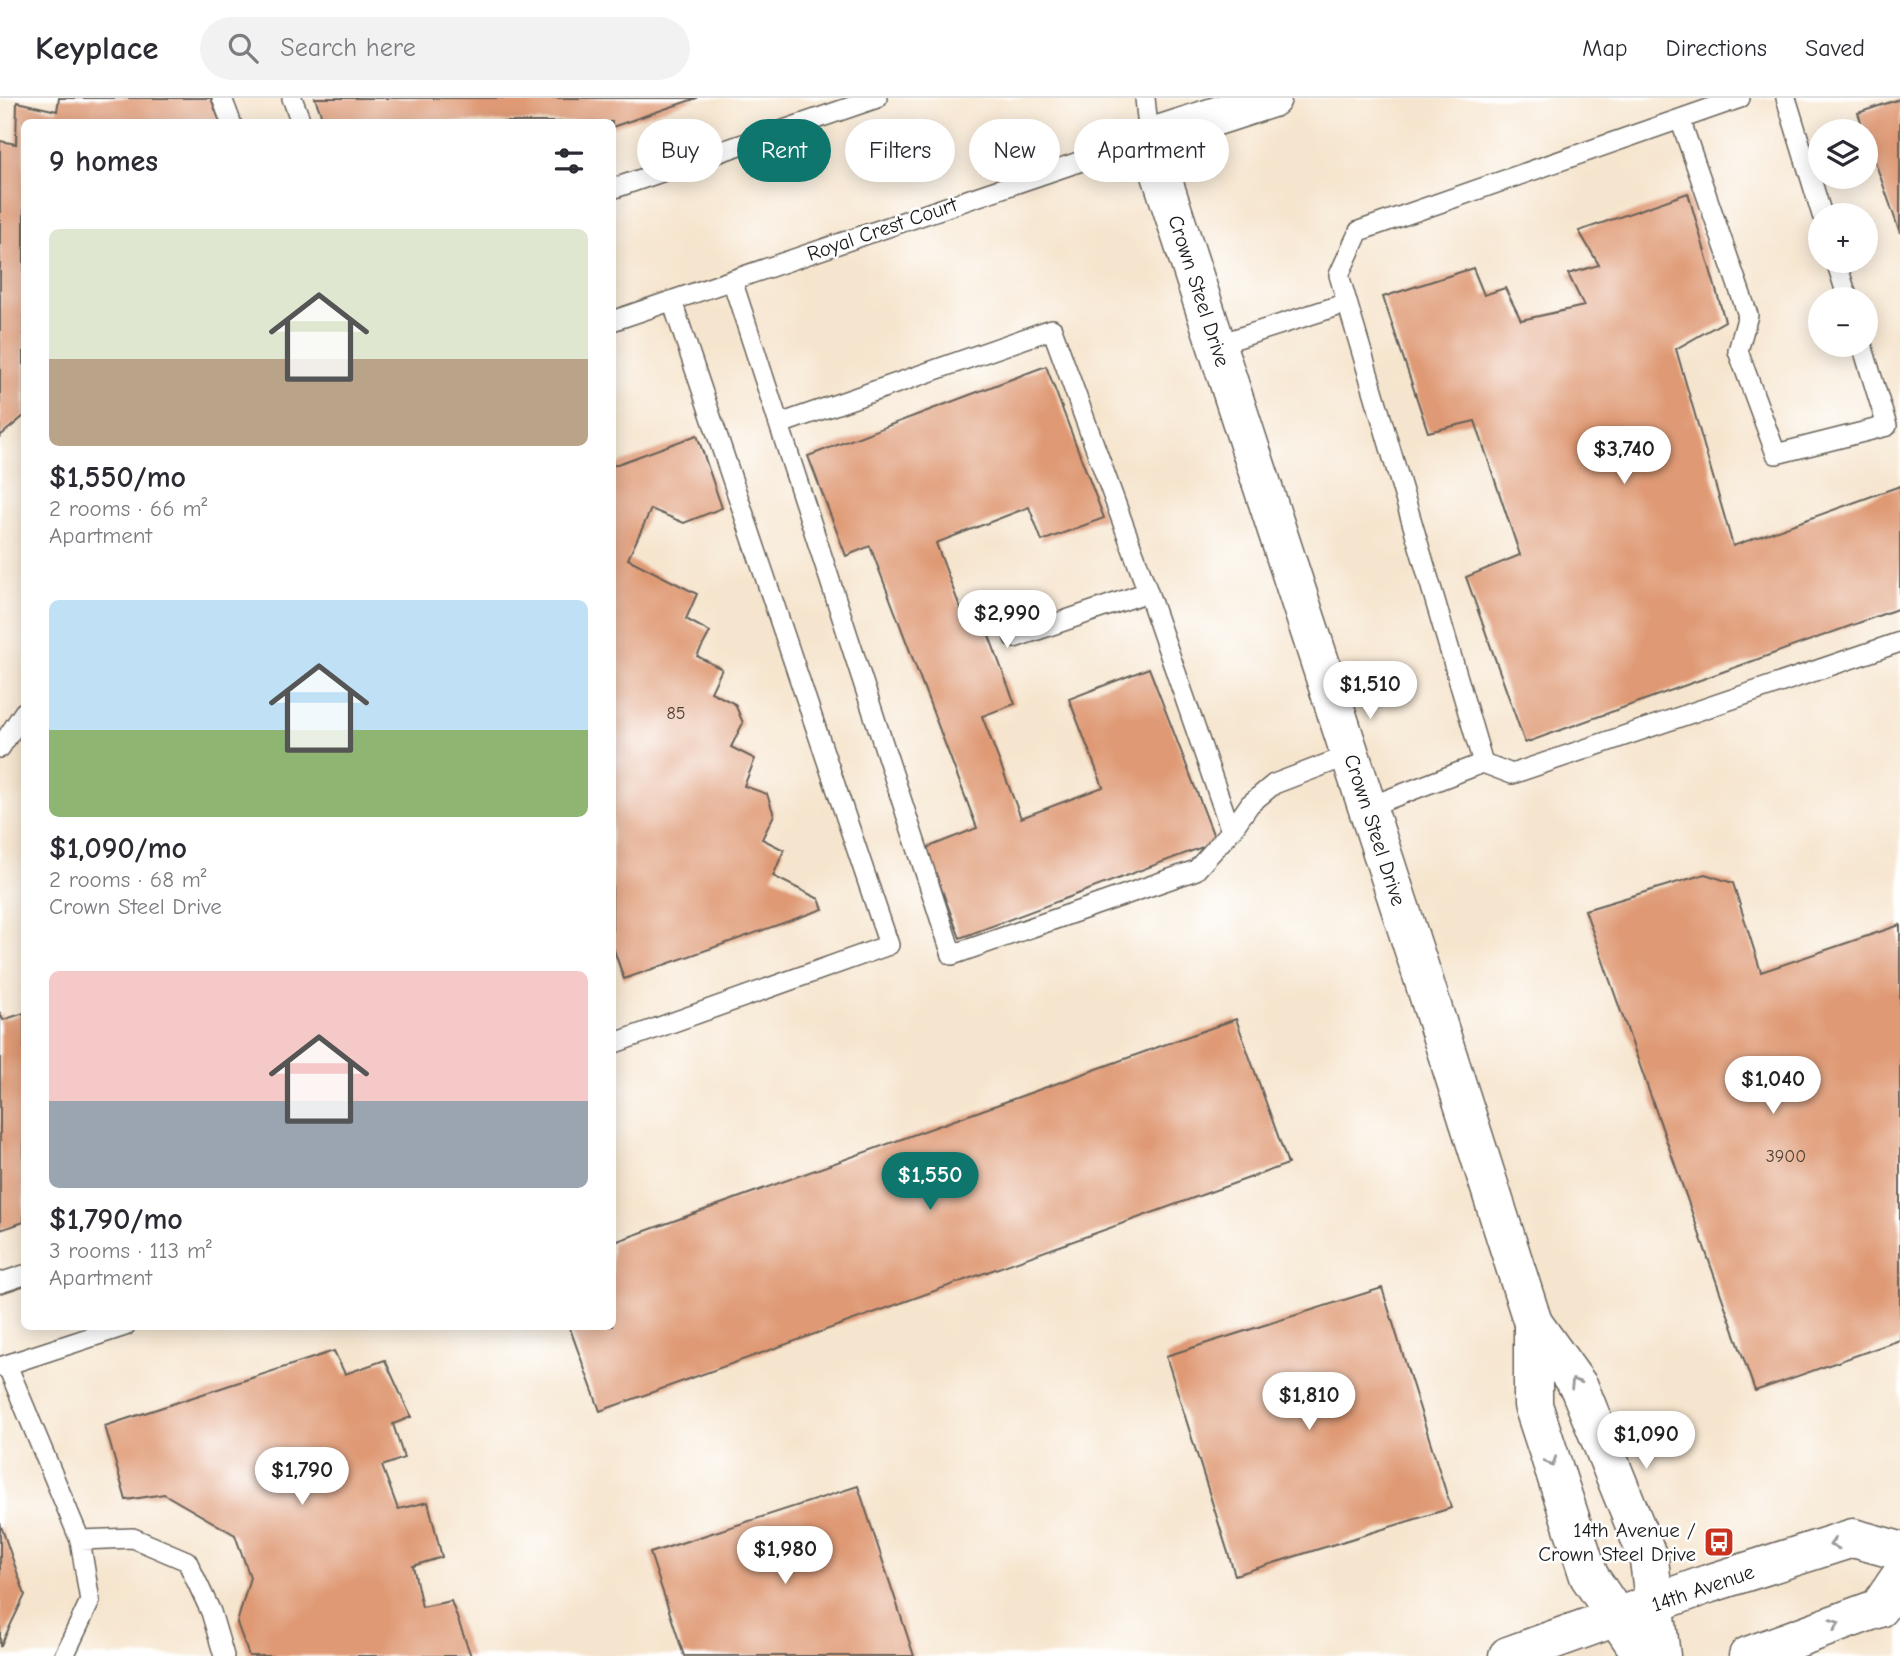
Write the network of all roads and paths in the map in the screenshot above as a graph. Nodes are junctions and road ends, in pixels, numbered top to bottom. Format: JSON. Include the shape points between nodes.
{"nodes":[{"id":1,"x":222,"y":98,"type":"edge"},
{"id":2,"x":292,"y":98,"type":"edge"},
{"id":3,"x":877,"y":98,"type":"edge"},
{"id":4,"x":1145,"y":98,"type":"edge"},
{"id":5,"x":1272,"y":98,"type":"edge"},
{"id":6,"x":1740,"y":98,"type":"edge"},
{"id":7,"x":1786,"y":98,"type":"edge"},
{"id":8,"x":230,"y":119,"type":"edge"},
{"id":9,"x":300,"y":119,"type":"edge"},
{"id":10,"x":1147,"y":119,"type":"edge"},
{"id":11,"x":1207,"y":119,"type":"edge"},
{"id":12,"x":1681,"y":119,"type":"junction"},
{"id":13,"x":1074,"y":164,"type":"edge"},
{"id":14,"x":1163,"y":182,"type":"edge"},
{"id":15,"x":616,"y":188,"type":"edge"},
{"id":16,"x":1818,"y":203,"type":"edge"},
{"id":17,"x":732,"y":280,"type":"junction"},
{"id":18,"x":672,"y":301,"type":"junction"},
{"id":19,"x":1347,"y":303,"type":"junction"},
{"id":20,"x":616,"y":320,"type":"edge"},
{"id":21,"x":1216,"y":345,"type":"junction"},
{"id":22,"x":1866,"y":357,"type":"edge"},
{"id":23,"x":780,"y":424,"type":"junction"},
{"id":24,"x":1148,"y":592,"type":"junction"},
{"id":25,"x":1014,"y":638,"type":"dead end"},
{"id":26,"x":1900,"y":642,"type":"edge"},
{"id":27,"x":21,"y":716,"type":"edge"},
{"id":28,"x":1,"y":745,"type":"edge"},
{"id":29,"x":1350,"y":755,"type":"junction"},
{"id":30,"x":1483,"y":763,"type":"junction"},
{"id":31,"x":1368,"y":807,"type":"junction"},
{"id":32,"x":1231,"y":831,"type":"junction"},
{"id":33,"x":616,"y":1043,"type":"edge"},
{"id":34,"x":21,"y":1276,"type":"edge"},
{"id":35,"x":0,"y":1283,"type":"edge"},
{"id":36,"x":1533,"y":1323,"type":"junction"},
{"id":37,"x":113,"y":1330,"type":"edge"},
{"id":38,"x":3,"y":1366,"type":"edge"},
{"id":39,"x":80,"y":1540,"type":"junction"},
{"id":40,"x":1900,"y":1551,"type":"edge"},
{"id":41,"x":1900,"y":1577,"type":"edge"},
{"id":42,"x":1655,"y":1605,"type":"junction"},
{"id":43,"x":1617,"y":1618,"type":"junction"},
{"id":44,"x":64,"y":1656,"type":"edge"},
{"id":45,"x":224,"y":1656,"type":"edge"},
{"id":46,"x":1507,"y":1656,"type":"edge"},
{"id":47,"x":1643,"y":1656,"type":"edge"},
{"id":48,"x":1661,"y":1656,"type":"edge"},
{"id":49,"x":1748,"y":1656,"type":"edge"}],
"edges":[{"from":1,"to":8,"type":"lane"},
{"from":2,"to":9,"type":"lane"},
{"from":3,"to":15,"type":"lane"},
{"from":4,"to":10,"type":"lane"},
{"from":5,"to":11,"type":"street","name":"Royal Crest Court"},
{"from":6,"to":12,"type":"lane"},
{"from":7,"to":16,"type":"lane"},
{"from":12,"to":19,"type":"lane","via":[[1359,231],[1339,275]]},
{"from":12,"to":22,"type":"lane","via":[[1748,315],[1738,351],[1776,454],[1887,426]]},
{"from":13,"to":17,"type":"lane","name":"Royal Crest Court"},
{"from":14,"to":21,"type":"street","name":"Crown Steel Drive"},
{"from":17,"to":18,"type":"lane","name":"Royal Crest Court"},
{"from":17,"to":23,"type":"lane"},
{"from":18,"to":20,"type":"lane","name":"Royal Crest Court"},
{"from":18,"to":33,"type":"lane","via":[[889,946]]},
{"from":19,"to":21,"type":"lane"},
{"from":19,"to":30,"type":"lane"},
{"from":21,"to":29,"type":"street","name":"Crown Steel Drive"},
{"from":23,"to":24,"type":"lane","via":[[1052,329]]},
{"from":23,"to":32,"type":"lane","via":[[953,955],[1196,870]]},
{"from":24,"to":25,"type":"lane"},
{"from":24,"to":32,"type":"lane"},
{"from":26,"to":30,"type":"lane","via":[[1512,774]]},
{"from":27,"to":28,"type":"lane"},
{"from":29,"to":31,"type":"street","name":"Crown Steel Drive"},
{"from":29,"to":32,"type":"lane","via":[[1274,784],[1250,804]]},
{"from":30,"to":31,"type":"lane"},
{"from":31,"to":36,"type":"street","name":"Crown Steel Drive"},
{"from":34,"to":35,"type":"lane"},
{"from":42,"to":36,"type":"street","name":"Crown Steel Drive","one_way":true,"via":[[1650,1560],[1579,1387]]},
{"from":36,"to":43,"type":"street","name":"Crown Steel Drive","one_way":true,"via":[[1533,1405],[1589,1576]]},
{"from":37,"to":38,"type":"lane"},
{"from":38,"to":39,"type":"lane"},
{"from":39,"to":44,"type":"lane","via":[[90,1601]]},
{"from":39,"to":45,"type":"lane","via":[[133,1538],[187,1561],[211,1612]]},
{"from":40,"to":42,"type":"street","name":"14th Avenue","one_way":true,"via":[[1853,1538]]},
{"from":49,"to":41,"type":"street","one_way":true,"via":[[1879,1608]]},
{"from":42,"to":43,"type":"street","name":"14th Avenue"},
{"from":42,"to":48,"type":"street","name":"Crown Steel Drive"},
{"from":43,"to":46,"type":"street","name":"14th Avenue"},
{"from":43,"to":47,"type":"street","name":"Crown Steel Drive"}]}
